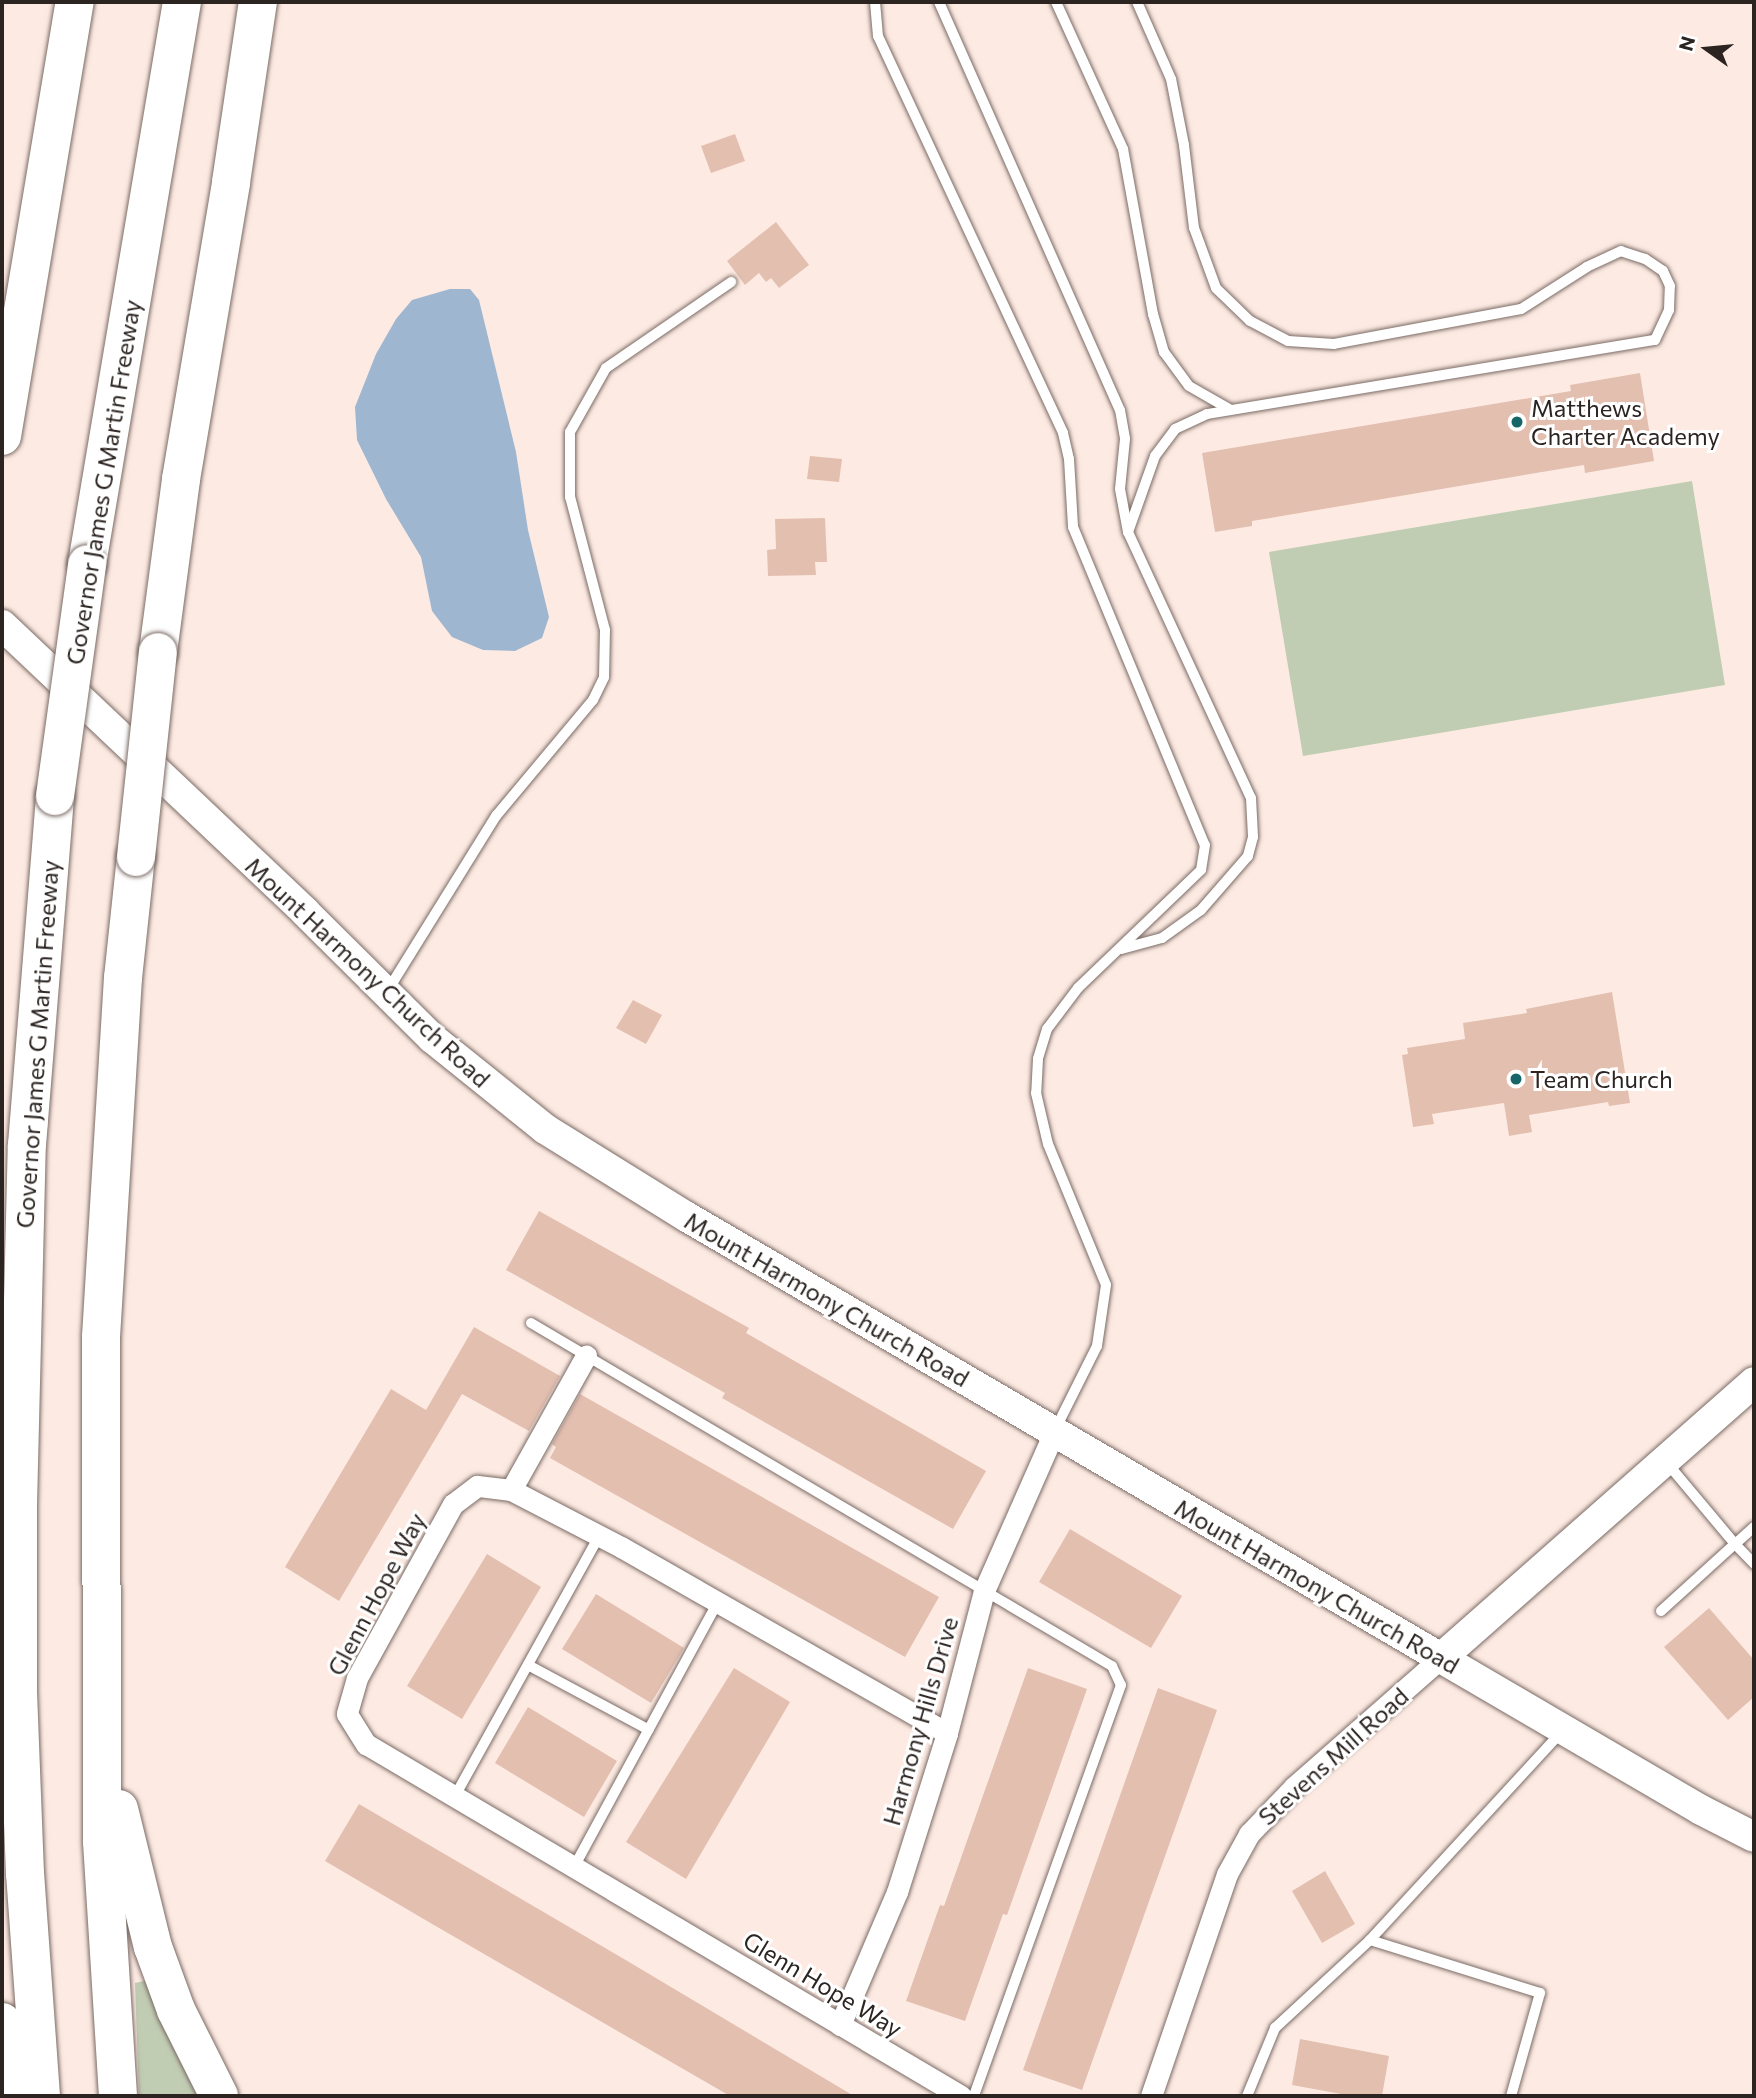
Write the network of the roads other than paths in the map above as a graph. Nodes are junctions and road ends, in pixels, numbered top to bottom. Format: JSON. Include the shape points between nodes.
{"nodes":[{"id":1,"x":75,"y":2,"type":"edge"},
{"id":2,"x":183,"y":2,"type":"edge"},
{"id":3,"x":258,"y":2,"type":"edge"},
{"id":4,"x":875,"y":2,"type":"edge"},
{"id":5,"x":939,"y":2,"type":"edge"},
{"id":6,"x":1056,"y":2,"type":"edge"},
{"id":7,"x":1136,"y":2,"type":"edge"},
{"id":8,"x":732,"y":282,"type":"dead end"},
{"id":9,"x":1231,"y":410,"type":"junction"},
{"id":10,"x":2,"y":436,"type":"edge"},
{"id":11,"x":1128,"y":532,"type":"junction"},
{"id":12,"x":2,"y":625,"type":"edge"},
{"id":13,"x":48,"y":873,"type":"junction"},
{"id":14,"x":1119,"y":949,"type":"junction"},
{"id":15,"x":386,"y":993,"type":"junction"},
{"id":16,"x":2,"y":1258,"type":"edge"},
{"id":17,"x":531,"y":1323,"type":"dead end"},
{"id":18,"x":586,"y":1356,"type":"junction"},
{"id":19,"x":1754,"y":1382,"type":"edge"},
{"id":20,"x":1054,"y":1432,"type":"junction"},
{"id":21,"x":1665,"y":1461,"type":"junction"},
{"id":22,"x":511,"y":1490,"type":"junction"},
{"id":23,"x":1754,"y":1527,"type":"edge"},
{"id":24,"x":599,"y":1536,"type":"junction"},
{"id":25,"x":1735,"y":1544,"type":"junction"},
{"id":26,"x":1754,"y":1564,"type":"edge"},
{"id":27,"x":984,"y":1591,"type":"junction"},
{"id":28,"x":718,"y":1602,"type":"junction"},
{"id":29,"x":1661,"y":1611,"type":"dead end"},
{"id":30,"x":1441,"y":1658,"type":"junction"},
{"id":31,"x":528,"y":1665,"type":"junction"},
{"id":32,"x":102,"y":1690,"type":"junction"},
{"id":33,"x":649,"y":1730,"type":"junction"},
{"id":34,"x":1563,"y":1730,"type":"junction"},
{"id":35,"x":947,"y":1733,"type":"junction"},
{"id":36,"x":455,"y":1797,"type":"junction"},
{"id":37,"x":1754,"y":1837,"type":"edge"},
{"id":38,"x":574,"y":1867,"type":"junction"},
{"id":39,"x":1370,"y":1940,"type":"junction"},
{"id":40,"x":2,"y":2022,"type":"edge"},
{"id":41,"x":840,"y":2025,"type":"junction"},
{"id":42,"x":9,"y":2096,"type":"edge"},
{"id":43,"x":41,"y":2096,"type":"edge"},
{"id":44,"x":118,"y":2096,"type":"edge"},
{"id":45,"x":219,"y":2096,"type":"edge"},
{"id":46,"x":961,"y":2096,"type":"edge"},
{"id":47,"x":974,"y":2096,"type":"edge"},
{"id":48,"x":1151,"y":2096,"type":"edge"},
{"id":49,"x":1247,"y":2096,"type":"edge"},
{"id":50,"x":1511,"y":2096,"type":"edge"}],
"edges":[{"from":1,"to":10,"type":"highway"},
{"from":2,"to":13,"type":"highway","name":"Governor James G Martin Freeway","bridge":true,"via":[[87,564]]},
{"from":3,"to":32,"type":"highway","bridge":true,"via":[[181,479],[123,978],[101,1337]]},
{"from":4,"to":14,"type":"lane","via":[[878,36],[1063,433],[1073,527],[1205,845],[1200,870]]},
{"from":5,"to":11,"type":"lane","via":[[1120,410],[1125,439],[1120,489]]},
{"from":6,"to":9,"type":"lane","via":[[1123,149],[1164,352],[1189,386]]},
{"from":7,"to":9,"type":"lane","via":[[1171,79],[1194,229],[1216,288],[1250,321],[1288,341],[1334,344],[1521,309],[1621,251],[1663,271],[1670,286],[1669,310],[1656,340]]},
{"from":8,"to":15,"type":"lane","via":[[606,368],[570,432],[570,497],[605,630],[604,677],[593,700],[496,816]]},
{"from":9,"to":11,"type":"lane","via":[[1207,414],[1175,429],[1156,456]]},
{"from":11,"to":14,"type":"lane","via":[[1251,798],[1253,837],[1248,856],[1201,910],[1162,938]]},
{"from":12,"to":15,"type":"street","name":"Mount Harmony Church Road"},
{"from":13,"to":16,"type":"highway","via":[[6,1193]]},
{"from":13,"to":43,"type":"highway","name":"Governor James G Martin Freeway","via":[[27,1144],[18,1505],[18,1690],[25,1874]]},
{"from":14,"to":20,"type":"lane","via":[[1078,988],[1047,1029],[1038,1059],[1037,1103],[1048,1144],[1106,1285],[1097,1346]]},
{"from":15,"to":20,"type":"street","name":"Mount Harmony Church Road","via":[[432,1038],[545,1129]]},
{"from":17,"to":18,"type":"lane"},
{"from":18,"to":22,"type":"street"},
{"from":18,"to":27,"type":"lane"},
{"from":19,"to":21,"type":"street","name":"Stevens Mill Road"},
{"from":20,"to":27,"type":"street","name":"Harmony Hills Drive"},
{"from":20,"to":30,"type":"street","name":"Mount Harmony Church Road"},
{"from":21,"to":25,"type":"lane"},
{"from":21,"to":30,"type":"street","name":"Stevens Mill Road"},
{"from":22,"to":24,"type":"street","name":"Glenn Hope Way"},
{"from":22,"to":36,"type":"street","name":"Glenn Hope Way","via":[[477,1486],[453,1504],[356,1678],[347,1714],[366,1744]]},
{"from":23,"to":25,"type":"lane"},
{"from":24,"to":28,"type":"street","name":"Glenn Hope Way"},
{"from":24,"to":31,"type":"lane"},
{"from":25,"to":26,"type":"lane"},
{"from":25,"to":29,"type":"lane"},
{"from":27,"to":35,"type":"street","name":"Harmony Hills Drive"},
{"from":27,"to":47,"type":"lane","via":[[1112,1666],[1121,1685]]},
{"from":28,"to":33,"type":"lane"},
{"from":28,"to":35,"type":"street","name":"Glenn Hope Way"},
{"from":30,"to":34,"type":"street","name":"Mount Harmony Church Road"},
{"from":30,"to":48,"type":"street","name":"Stevens Mill Road","via":[[1294,1787],[1249,1833],[1227,1874]]},
{"from":31,"to":33,"type":"lane"},
{"from":31,"to":36,"type":"lane"},
{"from":32,"to":44,"type":"highway","via":[[102,1841]]},
{"from":32,"to":45,"type":"highway","via":[[119,1810],[153,1947],[176,2010]]},
{"from":33,"to":38,"type":"lane"},
{"from":34,"to":37,"type":"street","name":"Mount Harmony Church Road"},
{"from":34,"to":39,"type":"lane"},
{"from":35,"to":41,"type":"street","name":"Harmony Hills Drive","via":[[897,1892]]},
{"from":36,"to":38,"type":"street","name":"Glenn Hope Way"},
{"from":38,"to":41,"type":"street","name":"Glenn Hope Way"},
{"from":39,"to":49,"type":"lane","via":[[1275,2028]]},
{"from":39,"to":50,"type":"lane","via":[[1540,1993]]},
{"from":40,"to":42,"type":"highway"},
{"from":41,"to":46,"type":"street","name":"Glenn Hope Way"}]}
